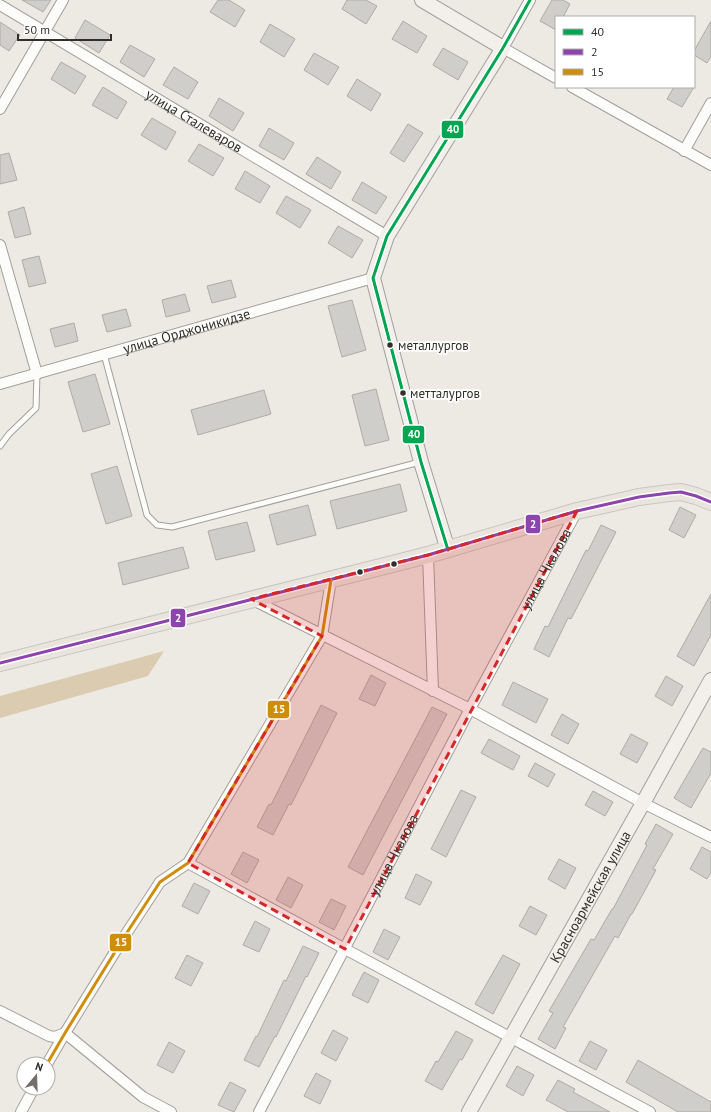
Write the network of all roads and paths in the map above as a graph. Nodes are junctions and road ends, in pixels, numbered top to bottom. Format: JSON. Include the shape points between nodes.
{"nodes":[{"id":1,"x":63,"y":0,"type":"edge"},
{"id":2,"x":422,"y":0,"type":"edge"},
{"id":3,"x":530,"y":0,"type":"edge"},
{"id":4,"x":0,"y":5,"type":"edge"},
{"id":5,"x":45,"y":32,"type":"junction"},
{"id":6,"x":503,"y":48,"type":"junction"},
{"id":7,"x":555,"y":77,"type":"edge"},
{"id":8,"x":574,"y":88,"type":"edge"},
{"id":9,"x":711,"y":103,"type":"edge"},
{"id":10,"x":1,"y":105,"type":"edge"},
{"id":11,"x":684,"y":151,"type":"junction"},
{"id":12,"x":711,"y":165,"type":"edge"},
{"id":13,"x":387,"y":236,"type":"junction"},
{"id":14,"x":0,"y":246,"type":"edge"},
{"id":15,"x":373,"y":278,"type":"junction"},
{"id":16,"x":104,"y":354,"type":"junction"},
{"id":17,"x":37,"y":374,"type":"junction"},
{"id":18,"x":0,"y":384,"type":"edge"},
{"id":19,"x":0,"y":446,"type":"edge"},
{"id":20,"x":420,"y":462,"type":"junction"},
{"id":21,"x":711,"y":502,"type":"edge"},
{"id":22,"x":578,"y":511,"type":"junction"},
{"id":23,"x":448,"y":550,"type":"junction"},
{"id":24,"x":428,"y":555,"type":"junction"},
{"id":25,"x":332,"y":580,"type":"junction"},
{"id":26,"x":251,"y":599,"type":"junction"},
{"id":27,"x":322,"y":636,"type":"junction"},
{"id":28,"x":0,"y":663,"type":"edge"},
{"id":29,"x":711,"y":680,"type":"edge"},
{"id":30,"x":432,"y":691,"type":"junction"},
{"id":31,"x":470,"y":709,"type":"junction"},
{"id":32,"x":643,"y":803,"type":"junction"},
{"id":33,"x":711,"y":838,"type":"edge"},
{"id":34,"x":188,"y":864,"type":"junction"},
{"id":35,"x":345,"y":949,"type":"junction"},
{"id":36,"x":0,"y":1011,"type":"edge"},
{"id":37,"x":65,"y":1032,"type":"junction"},
{"id":38,"x":510,"y":1037,"type":"junction"},
{"id":39,"x":52,"y":1056,"type":"edge"},
{"id":40,"x":30,"y":1096,"type":"edge"},
{"id":41,"x":21,"y":1112,"type":"edge"},
{"id":42,"x":171,"y":1112,"type":"edge"},
{"id":43,"x":259,"y":1112,"type":"edge"},
{"id":44,"x":469,"y":1112,"type":"edge"},
{"id":45,"x":650,"y":1112,"type":"edge"}],
"edges":[{"from":1,"to":5,"type":"street"},
{"from":2,"to":6,"type":"main road"},
{"from":3,"to":6,"type":"street"},
{"from":4,"to":5,"type":"street","name":"улица Сталеваров"},
{"from":5,"to":10,"type":"street"},
{"from":5,"to":13,"type":"street","name":"улица Сталеваров"},
{"from":6,"to":7,"type":"street"},
{"from":6,"to":13,"type":"main road"},
{"from":8,"to":11,"type":"street"},
{"from":9,"to":11,"type":"street"},
{"from":11,"to":12,"type":"street"},
{"from":13,"to":15,"type":"main road"},
{"from":14,"to":17,"type":"street"},
{"from":15,"to":16,"type":"street","name":"улица Орджоникидзе"},
{"from":15,"to":20,"type":"main road"},
{"from":16,"to":17,"type":"street","name":"улица Орджоникидзе"},
{"from":16,"to":20,"type":"lane","via":[[147,515],[157,525],[172,527]]},
{"from":17,"to":18,"type":"street","name":"улица Орджоникидзе"},
{"from":17,"to":19,"type":"lane","via":[[36,408]]},
{"from":20,"to":23,"type":"main road"},
{"from":21,"to":22,"type":"main road","via":[[681,492]]},
{"from":22,"to":23,"type":"main road","name":"улица Чкалова"},
{"from":22,"to":31,"type":"street","name":"улица Чкалова"},
{"from":23,"to":24,"type":"main road","name":"улица Чкалова"},
{"from":24,"to":25,"type":"main road","name":"улица Чкалова"},
{"from":24,"to":30,"type":"street"},
{"from":25,"to":26,"type":"main road","name":"улица Чкалова"},
{"from":25,"to":27,"type":"street"},
{"from":26,"to":27,"type":"street"},
{"from":26,"to":28,"type":"main road","name":"улица Чкалова"},
{"from":27,"to":30,"type":"street"},
{"from":27,"to":34,"type":"street"},
{"from":29,"to":32,"type":"main road","name":"Красноармейская улица"},
{"from":30,"to":31,"type":"street"},
{"from":31,"to":32,"type":"street"},
{"from":31,"to":35,"type":"street","name":"улица Чкалова"},
{"from":32,"to":33,"type":"street"},
{"from":32,"to":38,"type":"main road","name":"Красноармейская улица"},
{"from":34,"to":35,"type":"street"},
{"from":34,"to":37,"type":"street","via":[[160,882]]},
{"from":35,"to":38,"type":"street"},
{"from":35,"to":43,"type":"street","name":"улица Чкалова"},
{"from":36,"to":37,"type":"street","via":[[49,1036],[56,1037]]},
{"from":37,"to":39,"type":"street"},
{"from":37,"to":42,"type":"street","via":[[143,1097]]},
{"from":38,"to":44,"type":"main road","name":"Красноармейская улица"},
{"from":38,"to":45,"type":"street"},
{"from":40,"to":41,"type":"street"}]}
